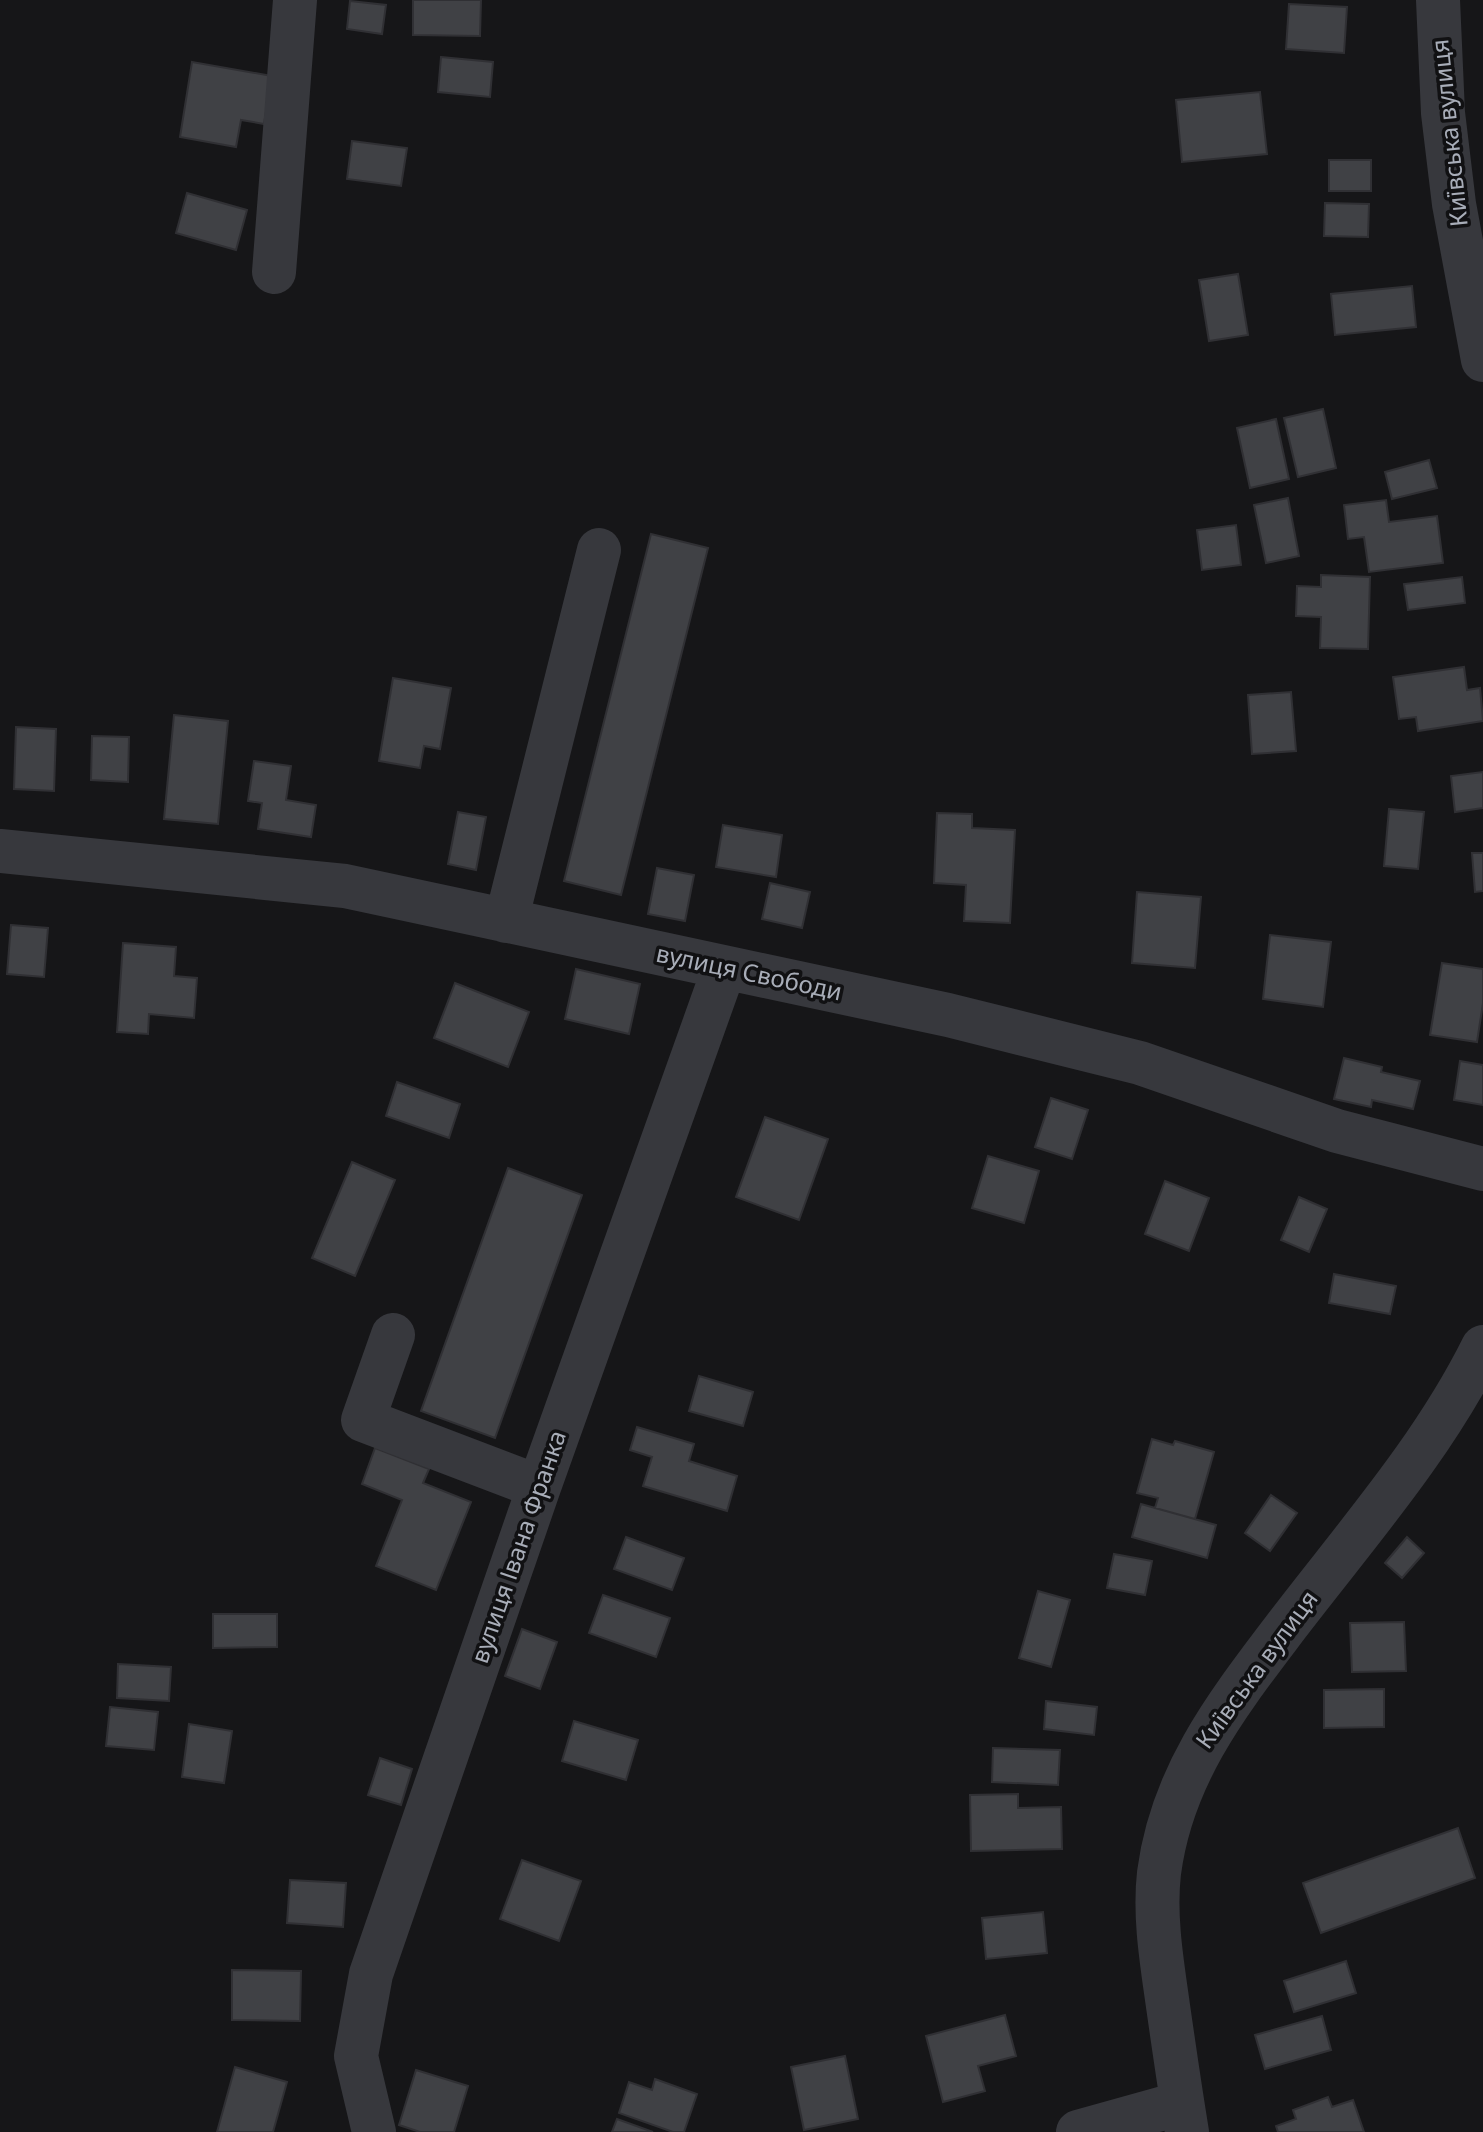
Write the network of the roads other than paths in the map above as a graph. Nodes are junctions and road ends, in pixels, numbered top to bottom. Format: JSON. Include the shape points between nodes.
{"nodes":[{"id":1,"x":295,"y":0,"type":"edge"},
{"id":2,"x":1438,"y":0,"type":"edge"},
{"id":3,"x":274,"y":272,"type":"dead end"},
{"id":4,"x":1483,"y":360,"type":"edge"},
{"id":5,"x":599,"y":550,"type":"dead end"},
{"id":6,"x":0,"y":851,"type":"edge"},
{"id":7,"x":506,"y":921,"type":"junction"},
{"id":8,"x":724,"y":969,"type":"junction"},
{"id":9,"x":1483,"y":1169,"type":"edge"},
{"id":10,"x":393,"y":1335,"type":"dead end"},
{"id":11,"x":1483,"y":1347,"type":"edge"},
{"id":12,"x":539,"y":1487,"type":"junction"},
{"id":13,"x":1185,"y":2117,"type":"edge"},
{"id":14,"x":374,"y":2132,"type":"edge"},
{"id":15,"x":1078,"y":2132,"type":"edge"}],
"edges":[{"from":1,"to":3,"type":"street"},
{"from":2,"to":4,"type":"street","name":"Київська вулиця","via":[[1454,204]]},
{"from":5,"to":7,"type":"street"},
{"from":6,"to":7,"type":"street","name":"вулиця Свободи","via":[[345,886]]},
{"from":7,"to":8,"type":"street","name":"вулиця Свободи"},
{"from":8,"to":9,"type":"street","name":"вулиця Свободи","via":[[948,1015],[1140,1063],[1337,1131]]},
{"from":8,"to":12,"type":"street","name":"вулиця Івана Франка"},
{"from":10,"to":12,"type":"street","via":[[363,1420]]},
{"from":11,"to":13,"type":"street","name":"Київська вулиця","via":[[1416,1456],[1227,1704],[1196,1754],[1174,1805],[1159,1875],[1160,1951]]},
{"from":12,"to":14,"type":"street","name":"вулиця Івана Франка","via":[[371,1974],[356,2056]]},
{"from":13,"to":15,"type":"street"}]}
